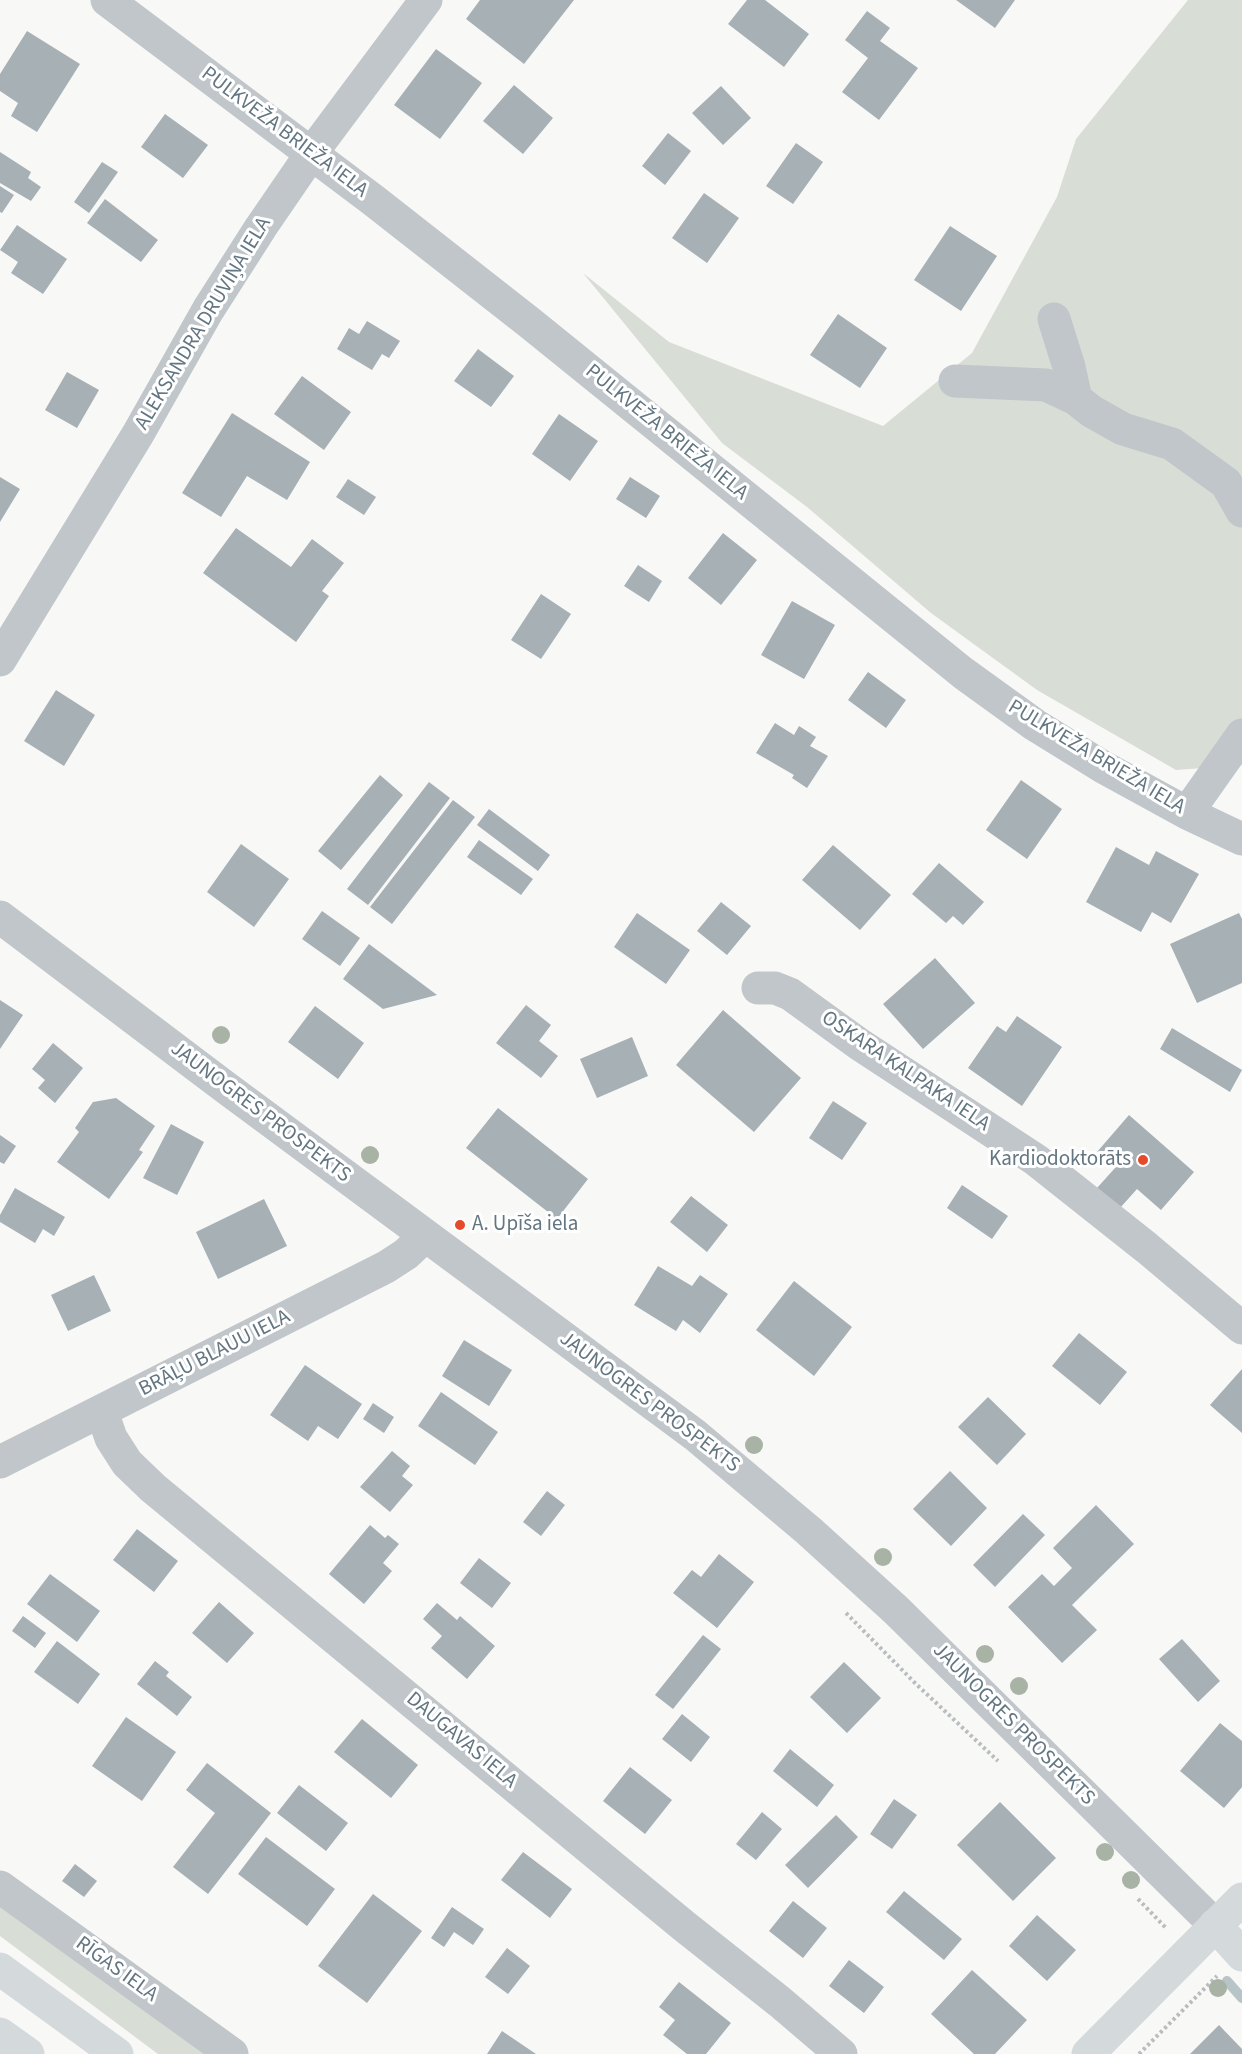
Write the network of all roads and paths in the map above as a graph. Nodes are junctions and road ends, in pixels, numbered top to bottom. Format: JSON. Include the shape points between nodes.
{"nodes":[{"id":1,"x":107,"y":0,"type":"edge"},
{"id":2,"x":426,"y":0,"type":"edge"},
{"id":3,"x":311,"y":154,"type":"junction"},
{"id":4,"x":1054,"y":319,"type":"dead end"},
{"id":5,"x":955,"y":381,"type":"dead end"},
{"id":6,"x":1076,"y":399,"type":"junction"},
{"id":7,"x":1242,"y":511,"type":"edge"},
{"id":8,"x":0,"y":660,"type":"edge"},
{"id":9,"x":1242,"y":735,"type":"edge"},
{"id":10,"x":1187,"y":813,"type":"junction"},
{"id":11,"x":1242,"y":839,"type":"edge"},
{"id":12,"x":0,"y":917,"type":"edge"},
{"id":13,"x":758,"y":988,"type":"dead end"},
{"id":14,"x":425,"y":1236,"type":"junction"},
{"id":15,"x":1242,"y":1328,"type":"edge"},
{"id":16,"x":102,"y":1412,"type":"junction"},
{"id":17,"x":0,"y":1462,"type":"edge"},
{"id":18,"x":844,"y":1612,"type":"dead end"},
{"id":19,"x":1005,"y":1768,"type":"dead end"},
{"id":20,"x":0,"y":1887,"type":"edge"},
{"id":21,"x":1134,"y":1896,"type":"dead end"},
{"id":22,"x":1242,"y":1899,"type":"edge"},
{"id":23,"x":1215,"y":1925,"type":"junction"},
{"id":24,"x":1171,"y":1934,"type":"dead end"},
{"id":25,"x":1242,"y":1955,"type":"edge"},
{"id":26,"x":0,"y":1969,"type":"edge"},
{"id":27,"x":0,"y":2034,"type":"edge"},
{"id":28,"x":28,"y":2054,"type":"edge"},
{"id":29,"x":117,"y":2054,"type":"edge"},
{"id":30,"x":232,"y":2054,"type":"edge"},
{"id":31,"x":841,"y":2054,"type":"edge"},
{"id":32,"x":1088,"y":2054,"type":"edge"},
{"id":33,"x":1139,"y":2054,"type":"edge"}],
"edges":[{"from":1,"to":3,"type":"street","name":"PULKVEŽA BRIEŽA IELA"},
{"from":2,"to":3,"type":"street","name":"ALEKSANDRA DRUVIŅA IELA"},
{"from":3,"to":8,"type":"street","name":"ALEKSANDRA DRUVIŅA IELA","via":[[208,310],[138,434]]},
{"from":3,"to":10,"type":"street","name":"PULKVEŽA BRIEŽA IELA","via":[[530,323],[963,673],[1035,725]]},
{"from":4,"to":6,"type":"street"},
{"from":5,"to":6,"type":"street","via":[[1046,385]]},
{"from":6,"to":7,"type":"street","via":[[1123,429],[1180,449],[1226,483]]},
{"from":9,"to":10,"type":"street"},
{"from":10,"to":11,"type":"street","name":"PULKVEŽA BRIEŽA IELA"},
{"from":12,"to":14,"type":"street","name":"JAUNOGRES PROSPEKTS"},
{"from":13,"to":15,"type":"street","name":"OSKARA KALPAKA IELA","via":[[775,988],[790,994],[1036,1161]]},
{"from":14,"to":16,"type":"street","name":"BRĀĻU BLAUU IELA","via":[[386,1267]]},
{"from":14,"to":23,"type":"street","name":"JAUNOGRES PROSPEKTS","via":[[694,1435],[809,1531],[938,1650]]},
{"from":16,"to":17,"type":"street","name":"BRĀĻU BLAUU IELA"},
{"from":16,"to":31,"type":"street","name":"DAUGAVAS IELA","via":[[111,1438],[128,1463],[153,1488]]},
{"from":18,"to":19,"type":"path"},
{"from":20,"to":30,"type":"street","name":"RĪGAS IELA"},
{"from":21,"to":24,"type":"path"},
{"from":22,"to":23,"type":"main road"},
{"from":23,"to":25,"type":"main road","name":"JAUNOGRES PROSPEKTS"},
{"from":23,"to":32,"type":"main road"},
{"from":25,"to":33,"type":"path"},
{"from":26,"to":29,"type":"main road"},
{"from":27,"to":28,"type":"main road"}]}
